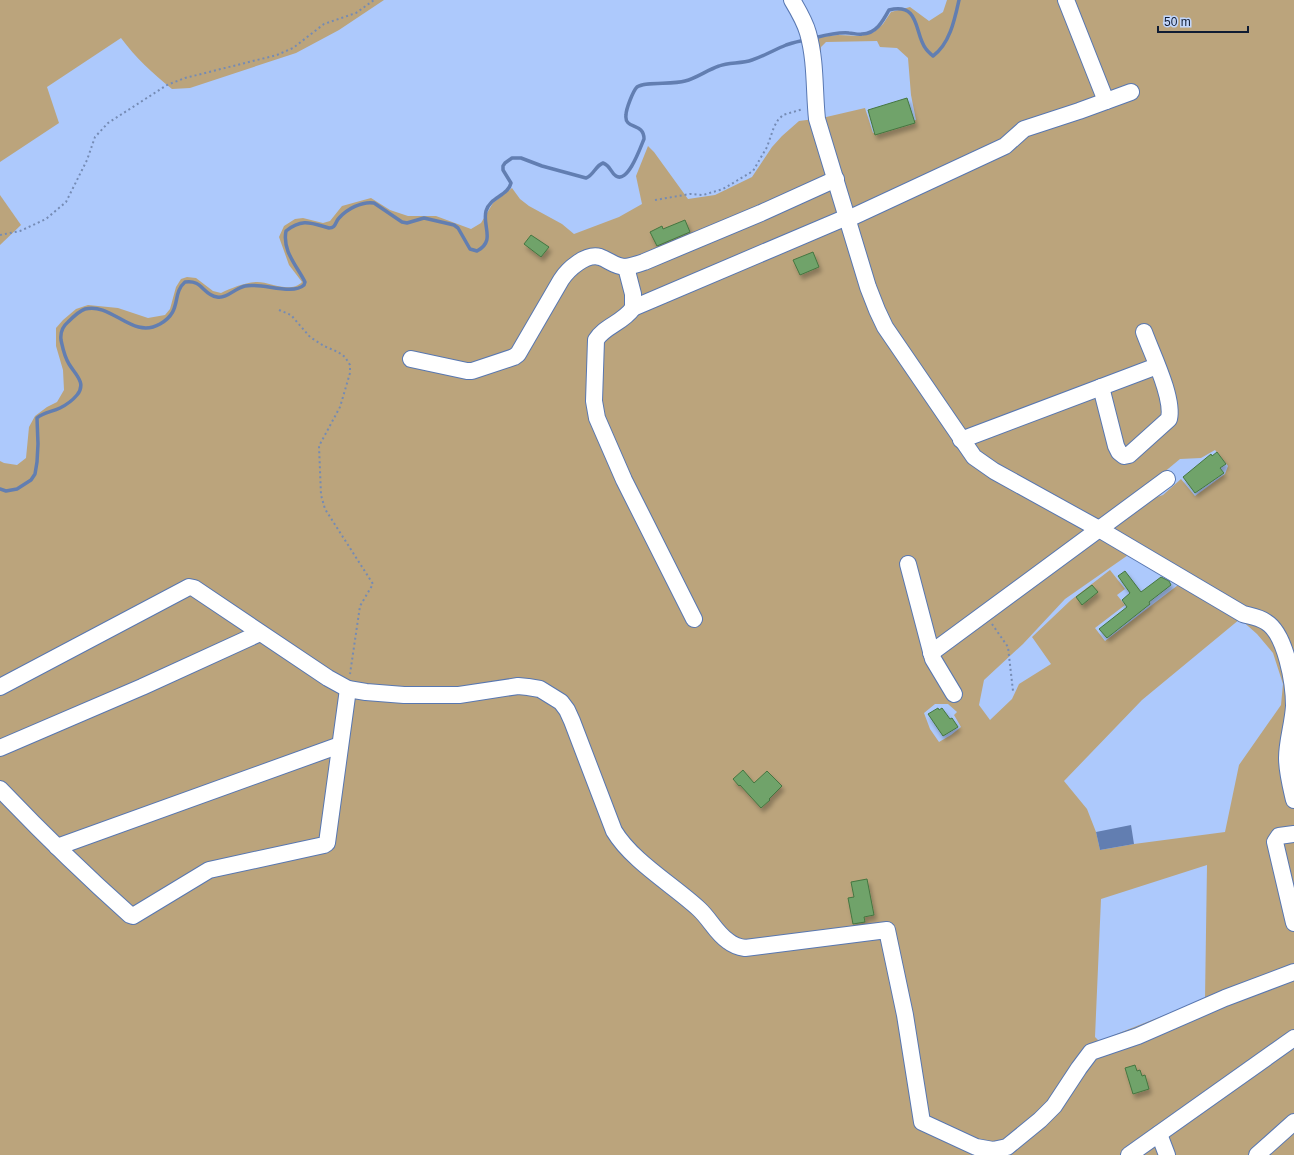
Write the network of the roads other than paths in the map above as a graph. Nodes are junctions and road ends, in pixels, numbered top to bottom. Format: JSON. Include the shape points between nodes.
{"nodes":[{"id":1,"x":792,"y":0,"type":"edge"},
{"id":2,"x":1066,"y":0,"type":"edge"},
{"id":3,"x":1131,"y":92,"type":"dead end"},
{"id":4,"x":1106,"y":101,"type":"junction"},
{"id":5,"x":836,"y":179,"type":"junction"},
{"id":6,"x":847,"y":218,"type":"junction"},
{"id":7,"x":626,"y":267,"type":"junction"},
{"id":8,"x":633,"y":308,"type":"junction"},
{"id":9,"x":1144,"y":332,"type":"dead end"},
{"id":10,"x":411,"y":359,"type":"dead end"},
{"id":11,"x":1157,"y":366,"type":"junction"},
{"id":12,"x":1101,"y":387,"type":"junction"},
{"id":13,"x":961,"y":440,"type":"junction"},
{"id":14,"x":1167,"y":479,"type":"dead end"},
{"id":15,"x":1099,"y":529,"type":"junction"},
{"id":16,"x":908,"y":564,"type":"dead end"},
{"id":17,"x":694,"y":620,"type":"dead end"},
{"id":18,"x":260,"y":633,"type":"junction"},
{"id":19,"x":931,"y":653,"type":"junction"},
{"id":20,"x":0,"y":687,"type":"edge"},
{"id":21,"x":348,"y":689,"type":"junction"},
{"id":22,"x":954,"y":694,"type":"dead end"},
{"id":23,"x":340,"y":745,"type":"junction"},
{"id":24,"x":0,"y":748,"type":"edge"},
{"id":25,"x":0,"y":789,"type":"edge"},
{"id":26,"x":1294,"y":800,"type":"edge"},
{"id":27,"x":1294,"y":834,"type":"edge"},
{"id":28,"x":57,"y":847,"type":"junction"},
{"id":29,"x":1294,"y":923,"type":"edge"},
{"id":30,"x":1294,"y":972,"type":"edge"},
{"id":31,"x":1294,"y":1038,"type":"edge"},
{"id":32,"x":1294,"y":1122,"type":"edge"},
{"id":33,"x":1159,"y":1134,"type":"junction"},
{"id":34,"x":1129,"y":1155,"type":"edge"},
{"id":35,"x":1167,"y":1155,"type":"edge"},
{"id":36,"x":1257,"y":1155,"type":"edge"}],
"edges":[{"from":1,"to":5,"type":"street","via":[[808,32],[812,49],[817,119]]},
{"from":2,"to":4,"type":"street"},
{"from":3,"to":4,"type":"street"},
{"from":4,"to":6,"type":"street","via":[[1024,129],[1005,146]]},
{"from":5,"to":6,"type":"street"},
{"from":5,"to":7,"type":"street","via":[[691,243]]},
{"from":6,"to":8,"type":"street"},
{"from":6,"to":13,"type":"street","via":[[868,286],[885,327]]},
{"from":7,"to":8,"type":"street","via":[[633,294]]},
{"from":7,"to":10,"type":"street","via":[[611,264],[599,257],[591,257],[567,271],[514,357],[472,371]]},
{"from":8,"to":17,"type":"street","via":[[596,340],[594,401],[597,418],[624,480]]},
{"from":9,"to":11,"type":"street"},
{"from":11,"to":12,"type":"street"},
{"from":11,"to":12,"type":"street","via":[[1168,396],[1169,419],[1129,456],[1118,452]]},
{"from":12,"to":13,"type":"street"},
{"from":13,"to":15,"type":"street","via":[[974,457],[994,471]]},
{"from":14,"to":15,"type":"street"},
{"from":15,"to":19,"type":"street"},
{"from":15,"to":26,"type":"street","via":[[1242,614],[1267,622],[1276,632],[1286,655],[1293,682],[1294,707],[1287,757]]},
{"from":16,"to":19,"type":"street"},
{"from":18,"to":20,"type":"street","via":[[189,587]]},
{"from":18,"to":21,"type":"street"},
{"from":18,"to":24,"type":"street"},
{"from":19,"to":22,"type":"street"},
{"from":21,"to":23,"type":"street"},
{"from":21,"to":30,"type":"street","via":[[404,695],[459,695],[518,686],[540,689],[561,702],[567,710],[619,840],[701,910],[728,942],[751,948],[887,930],[905,1016],[922,1122],[976,1147],[993,1150],[1007,1147],[1040,1120],[1054,1106],[1091,1052],[1138,1036],[1225,998]]},
{"from":23,"to":28,"type":"street"},
{"from":23,"to":28,"type":"street","via":[[327,843],[209,870],[133,916]]},
{"from":25,"to":28,"type":"street"},
{"from":27,"to":29,"type":"street","via":[[1279,836],[1275,842]]},
{"from":31,"to":33,"type":"street"},
{"from":32,"to":36,"type":"street"},
{"from":33,"to":34,"type":"street"},
{"from":33,"to":35,"type":"street"}]}
